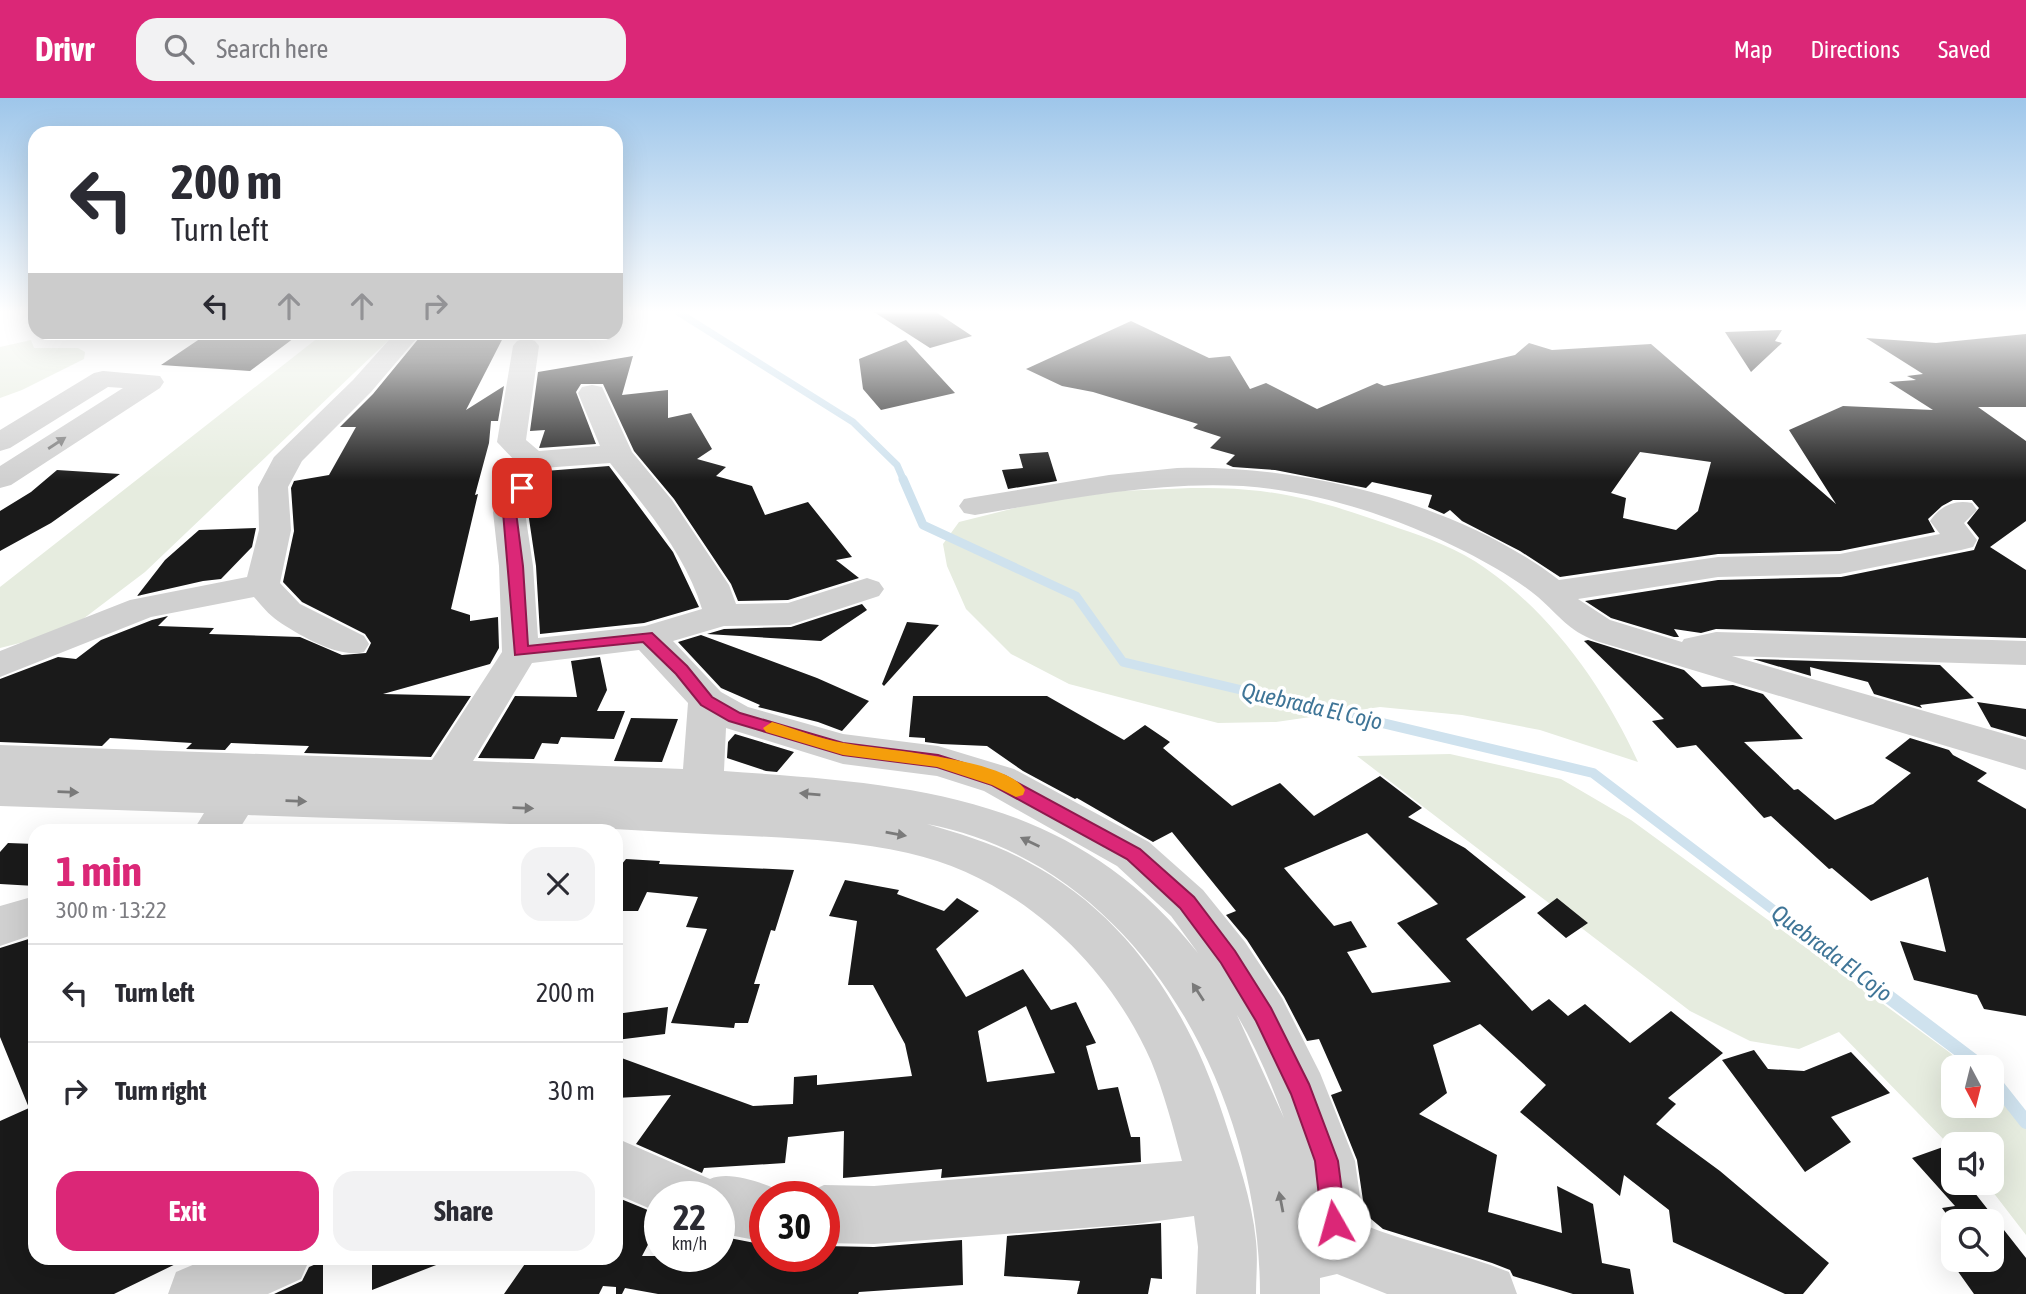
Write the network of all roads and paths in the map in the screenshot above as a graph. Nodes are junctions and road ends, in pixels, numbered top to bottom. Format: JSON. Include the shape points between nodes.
{"nodes":[{"id":1,"x":378,"y":368,"type":"edge"},
{"id":2,"x":523,"y":368,"type":"edge"},
{"id":3,"x":592,"y":393,"type":"dead end"},
{"id":4,"x":0,"y":442,"type":"edge"},
{"id":5,"x":618,"y":454,"type":"junction"},
{"id":6,"x":532,"y":460,"type":"junction"},
{"id":7,"x":0,"y":479,"type":"edge"},
{"id":8,"x":975,"y":506,"type":"dead end"},
{"id":9,"x":1961,"y":510,"type":"dead end"},
{"id":10,"x":262,"y":585,"type":"junction"},
{"id":11,"x":867,"y":589,"type":"dead end"},
{"id":12,"x":1552,"y":591,"type":"junction"},
{"id":13,"x":722,"y":615,"type":"junction"},
{"id":14,"x":647,"y":637,"type":"junction"},
{"id":15,"x":351,"y":644,"type":"dead end"},
{"id":16,"x":1674,"y":650,"type":"junction"},
{"id":17,"x":520,"y":652,"type":"junction"},
{"id":18,"x":2026,"y":653,"type":"edge"},
{"id":19,"x":0,"y":665,"type":"edge"},
{"id":20,"x":707,"y":701,"type":"junction"},
{"id":21,"x":2026,"y":755,"type":"edge"},
{"id":22,"x":0,"y":760,"type":"edge"},
{"id":23,"x":444,"y":775,"type":"junction"},
{"id":24,"x":703,"y":784,"type":"junction"},
{"id":25,"x":0,"y":790,"type":"edge"},
{"id":26,"x":225,"y":815,"type":"edge"},
{"id":27,"x":28,"y":917,"type":"edge"},
{"id":28,"x":0,"y":926,"type":"edge"},
{"id":29,"x":623,"y":1169,"type":"edge"},
{"id":30,"x":652,"y":1181,"type":"edge"},
{"id":31,"x":1217,"y":1185,"type":"junction"},
{"id":32,"x":840,"y":1214,"type":"edge"},
{"id":33,"x":1306,"y":1264,"type":"edge"},
{"id":34,"x":264,"y":1265,"type":"edge"},
{"id":35,"x":1398,"y":1282,"type":"edge"},
{"id":36,"x":198,"y":1294,"type":"edge"},
{"id":37,"x":1226,"y":1294,"type":"edge"},
{"id":38,"x":1487,"y":1294,"type":"edge"}],
"edges":[{"from":1,"to":10,"type":"street","via":[[289,457],[273,487],[275,530]]},
{"from":2,"to":6,"type":"street","via":[[512,442]]},
{"from":3,"to":5,"type":"street"},
{"from":7,"to":4,"type":"street","one_way":true,"via":[[151,382],[103,379]]},
{"from":5,"to":6,"type":"street"},
{"from":5,"to":13,"type":"street","via":[[656,500],[712,585]]},
{"from":6,"to":17,"type":"street","via":[[509,512]]},
{"from":8,"to":12,"type":"street","via":[[1080,488],[1245,477],[1311,488],[1444,529]]},
{"from":9,"to":12,"type":"street","via":[[1946,522],[1961,540],[1867,559],[1840,564],[1718,567]]},
{"from":10,"to":15,"type":"street","via":[[288,611]]},
{"from":10,"to":19,"type":"street","via":[[142,608]]},
{"from":11,"to":13,"type":"street","via":[[790,614]]},
{"from":12,"to":16,"type":"street","via":[[1584,623]]},
{"from":13,"to":14,"type":"street"},
{"from":14,"to":17,"type":"street"},
{"from":14,"to":20,"type":"street"},
{"from":16,"to":18,"type":"street","via":[[1716,644]]},
{"from":16,"to":21,"type":"street"},
{"from":17,"to":23,"type":"street"},
{"from":20,"to":24,"type":"street"},
{"from":20,"to":33,"type":"street","via":[[734,717],[843,749],[938,761],[999,780],[1133,854],[1187,903],[1264,1014],[1301,1091],[1327,1161]]},
{"from":22,"to":23,"type":"street"},
{"from":23,"to":24,"type":"street"},
{"from":33,"to":24,"type":"street","one_way":true,"via":[[1238,1066],[1215,1018],[1157,937],[1124,904],[1050,852],[968,817],[882,799]]},
{"from":25,"to":26,"type":"street","one_way":true},
{"from":26,"to":31,"type":"street","one_way":true,"via":[[641,813],[859,829],[912,837],[987,862],[1056,902],[1088,929],[1143,994],[1184,1075]]},
{"from":27,"to":28,"type":"street"},
{"from":29,"to":30,"type":"street"},
{"from":31,"to":32,"type":"street","via":[[1136,1195]]},
{"from":31,"to":37,"type":"street","via":[[1227,1242]]},
{"from":33,"to":35,"type":"street"},
{"from":34,"to":36,"type":"street"},
{"from":35,"to":38,"type":"street"}]}
